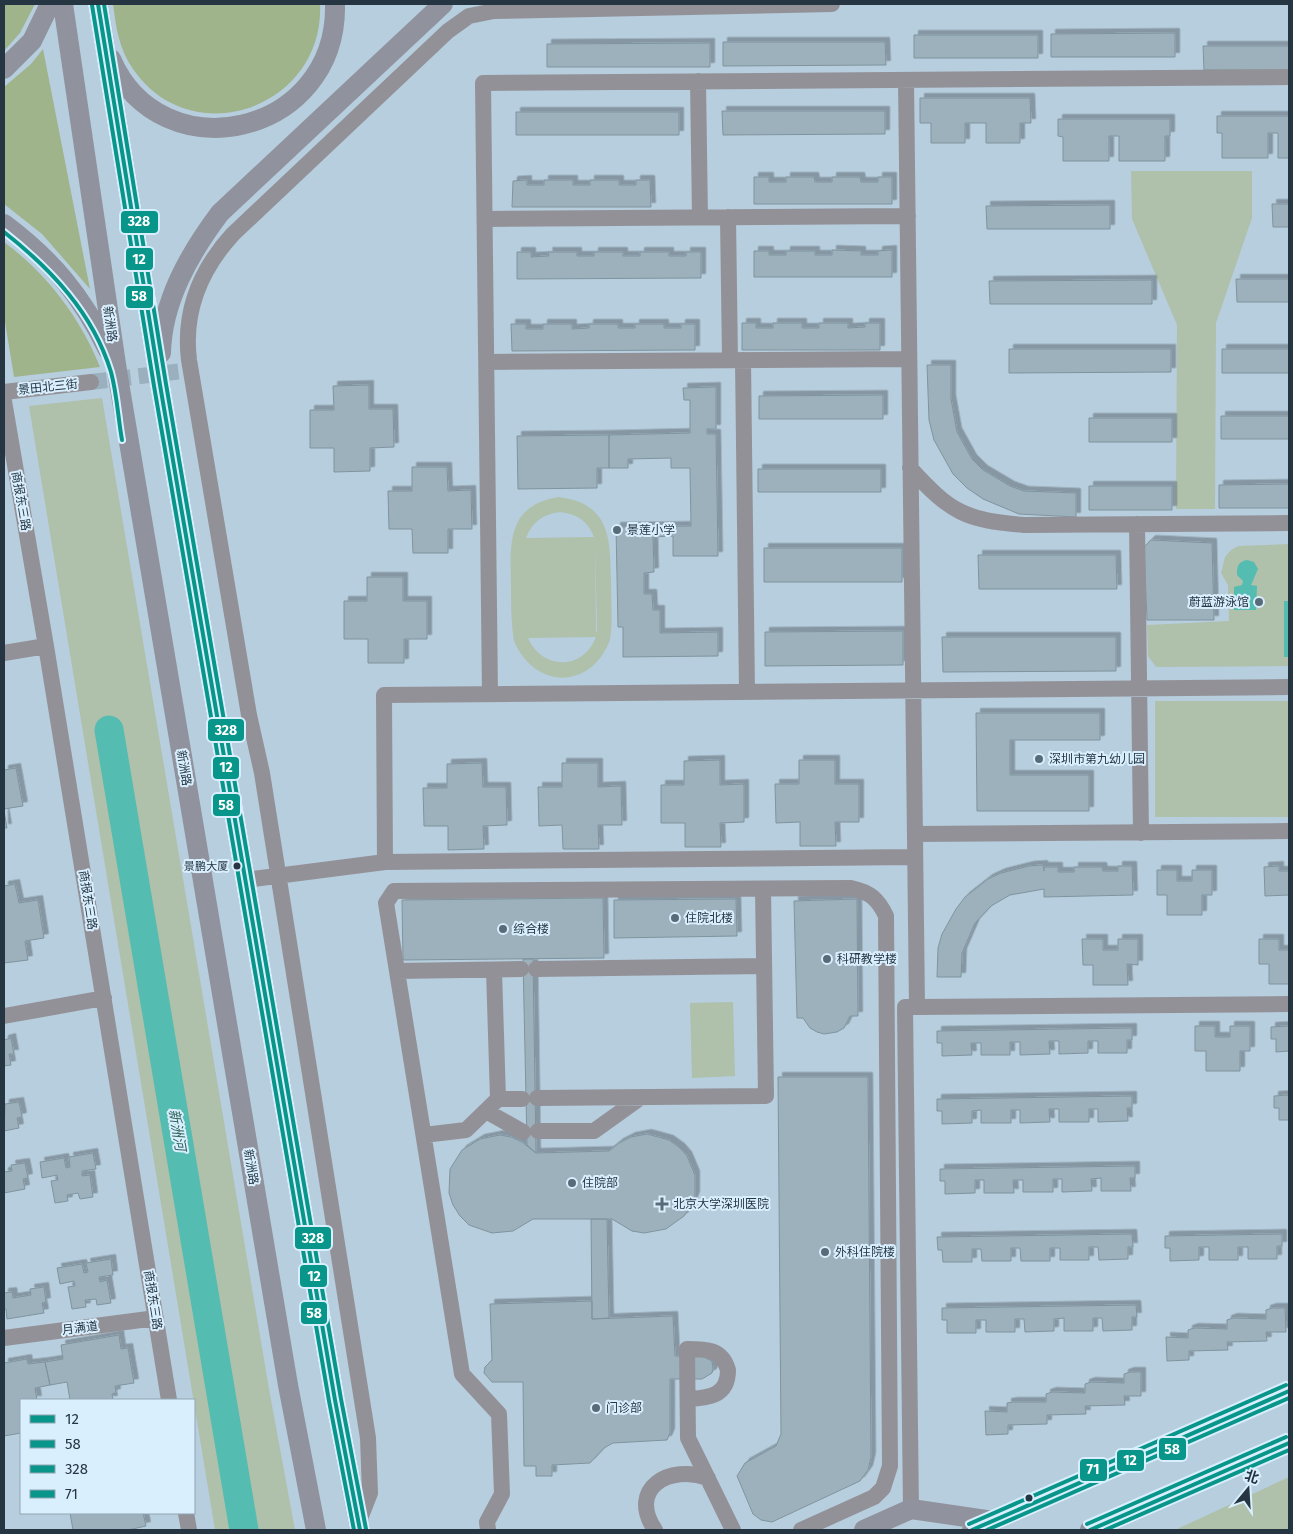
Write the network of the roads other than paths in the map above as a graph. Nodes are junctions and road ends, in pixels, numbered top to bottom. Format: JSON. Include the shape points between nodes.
{"nodes":[{"id":1,"x":50,"y":4,"type":"edge"},
{"id":2,"x":63,"y":4,"type":"edge"},
{"id":3,"x":98,"y":4,"type":"edge"},
{"id":4,"x":335,"y":4,"type":"edge"},
{"id":5,"x":443,"y":4,"type":"edge"},
{"id":6,"x":832,"y":4,"type":"edge"},
{"id":7,"x":102,"y":34,"type":"junction"},
{"id":8,"x":4,"y":69,"type":"edge"},
{"id":9,"x":1289,"y":77,"type":"edge"},
{"id":10,"x":906,"y":80,"type":"junction"},
{"id":11,"x":698,"y":81,"type":"junction"},
{"id":12,"x":908,"y":216,"type":"junction"},
{"id":13,"x":700,"y":217,"type":"junction"},
{"id":14,"x":728,"y":217,"type":"junction"},
{"id":15,"x":485,"y":219,"type":"junction"},
{"id":16,"x":4,"y":224,"type":"edge"},
{"id":17,"x":909,"y":359,"type":"junction"},
{"id":18,"x":736,"y":360,"type":"junction"},
{"id":19,"x":487,"y":362,"type":"junction"},
{"id":20,"x":117,"y":371,"type":"junction"},
{"id":21,"x":91,"y":382,"type":"tunnel mouth"},
{"id":22,"x":160,"y":385,"type":"junction"},
{"id":23,"x":4,"y":392,"type":"edge"},
{"id":24,"x":4,"y":401,"type":"edge"},
{"id":25,"x":910,"y":468,"type":"junction"},
{"id":26,"x":1289,"y":523,"type":"edge"},
{"id":27,"x":1137,"y":524,"type":"junction"},
{"id":28,"x":46,"y":646,"type":"junction"},
{"id":29,"x":4,"y":653,"type":"edge"},
{"id":30,"x":1139,"y":688,"type":"junction"},
{"id":31,"x":1289,"y":688,"type":"edge"},
{"id":32,"x":913,"y":690,"type":"junction"},
{"id":33,"x":747,"y":692,"type":"junction"},
{"id":34,"x":490,"y":694,"type":"junction"},
{"id":35,"x":1289,"y":832,"type":"edge"},
{"id":36,"x":1141,"y":833,"type":"junction"},
{"id":37,"x":915,"y":834,"type":"junction"},
{"id":38,"x":915,"y":858,"type":"junction"},
{"id":39,"x":385,"y":862,"type":"junction"},
{"id":40,"x":278,"y":875,"type":"junction"},
{"id":41,"x":245,"y":880,"type":"junction"},
{"id":42,"x":762,"y":889,"type":"junction"},
{"id":43,"x":764,"y":966,"type":"junction"},
{"id":44,"x":494,"y":970,"type":"junction"},
{"id":45,"x":397,"y":971,"type":"junction"},
{"id":46,"x":104,"y":998,"type":"junction"},
{"id":47,"x":1289,"y":1004,"type":"edge"},
{"id":48,"x":917,"y":1007,"type":"junction"},
{"id":49,"x":4,"y":1016,"type":"edge"},
{"id":50,"x":640,"y":1098,"type":"junction"},
{"id":51,"x":498,"y":1099,"type":"junction"},
{"id":52,"x":486,"y":1111,"type":"junction"},
{"id":53,"x":424,"y":1136,"type":"junction"},
{"id":54,"x":156,"y":1314,"type":"junction"},
{"id":55,"x":4,"y":1330,"type":"edge"},
{"id":56,"x":4,"y":1338,"type":"edge"},
{"id":57,"x":1289,"y":1391,"type":"edge"},
{"id":58,"x":169,"y":1399,"type":"edge"},
{"id":59,"x":688,"y":1399,"type":"dead end"},
{"id":60,"x":1289,"y":1443,"type":"edge"},
{"id":61,"x":708,"y":1478,"type":"junction"},
{"id":62,"x":911,"y":1509,"type":"junction"},
{"id":63,"x":186,"y":1514,"type":"edge"},
{"id":64,"x":992,"y":1521,"type":"junction"},
{"id":65,"x":360,"y":1526,"type":"edge"},
{"id":66,"x":189,"y":1530,"type":"edge"},
{"id":67,"x":316,"y":1530,"type":"edge"},
{"id":68,"x":488,"y":1530,"type":"edge"},
{"id":69,"x":655,"y":1530,"type":"edge"},
{"id":70,"x":733,"y":1530,"type":"edge"},
{"id":71,"x":801,"y":1530,"type":"edge"},
{"id":72,"x":864,"y":1530,"type":"edge"},
{"id":73,"x":972,"y":1530,"type":"edge"},
{"id":74,"x":1090,"y":1530,"type":"edge"}],
"edges":[{"from":1,"to":8,"type":"main road","via":[[32,41]]},
{"from":2,"to":20,"type":"main road","name":"新洲路"},
{"from":3,"to":7,"type":"main road"},
{"from":4,"to":7,"type":"main road","via":[[329,48],[323,63],[304,90],[280,110],[234,127],[185,123],[149,106],[121,78]]},
{"from":5,"to":22,"type":"main road","via":[[220,214],[198,243],[169,308],[161,346]]},
{"from":6,"to":40,"type":"street","via":[[494,11],[469,16],[448,31],[232,234],[212,260],[190,309],[187,345]]},
{"from":7,"to":22,"type":"main road"},
{"from":9,"to":10,"type":"street"},
{"from":10,"to":11,"type":"street"},
{"from":10,"to":12,"type":"street"},
{"from":11,"to":13,"type":"street"},
{"from":11,"to":15,"type":"street","via":[[484,83]]},
{"from":12,"to":14,"type":"street"},
{"from":12,"to":17,"type":"street"},
{"from":13,"to":14,"type":"street"},
{"from":13,"to":15,"type":"street"},
{"from":14,"to":18,"type":"street"},
{"from":15,"to":19,"type":"street"},
{"from":16,"to":20,"type":"main road","via":[[32,245],[72,288],[99,331]]},
{"from":17,"to":18,"type":"street"},
{"from":17,"to":25,"type":"street"},
{"from":18,"to":19,"type":"street"},
{"from":18,"to":33,"type":"street"},
{"from":19,"to":34,"type":"street"},
{"from":20,"to":67,"type":"main road","name":"新洲路","via":[[288,1386]]},
{"from":21,"to":23,"type":"street","name":"景田北三街"},
{"from":22,"to":41,"type":"main road"},
{"from":24,"to":28,"type":"street","name":"商报东三路"},
{"from":25,"to":27,"type":"street","via":[[933,494],[961,514],[988,522],[1024,526]]},
{"from":25,"to":32,"type":"street"},
{"from":26,"to":27,"type":"street"},
{"from":27,"to":30,"type":"street"},
{"from":28,"to":29,"type":"street"},
{"from":28,"to":46,"type":"street","name":"商报东三路"},
{"from":30,"to":31,"type":"street"},
{"from":30,"to":32,"type":"street"},
{"from":30,"to":36,"type":"street"},
{"from":32,"to":33,"type":"street"},
{"from":32,"to":37,"type":"street"},
{"from":33,"to":34,"type":"street"},
{"from":34,"to":39,"type":"street","via":[[384,695]]},
{"from":35,"to":36,"type":"street"},
{"from":36,"to":37,"type":"street"},
{"from":37,"to":38,"type":"street"},
{"from":38,"to":39,"type":"street"},
{"from":38,"to":48,"type":"street"},
{"from":39,"to":40,"type":"street"},
{"from":40,"to":41,"type":"street"},
{"from":40,"to":65,"type":"street","via":[[368,1438],[370,1493]]},
{"from":41,"to":65,"type":"main road","via":[[333,1390]]},
{"from":42,"to":43,"type":"street"},
{"from":42,"to":45,"type":"street","via":[[394,891],[386,903]]},
{"from":42,"to":71,"type":"street","via":[[851,888],[874,897],[886,916],[890,1466],[883,1488],[874,1497]]},
{"from":43,"to":44,"type":"street"},
{"from":43,"to":50,"type":"street","via":[[766,1096]]},
{"from":44,"to":45,"type":"street"},
{"from":44,"to":51,"type":"street"},
{"from":45,"to":53,"type":"street"},
{"from":46,"to":49,"type":"street"},
{"from":46,"to":54,"type":"street","name":"商报东三路"},
{"from":47,"to":48,"type":"street"},
{"from":48,"to":62,"type":"street","via":[[905,1007]]},
{"from":50,"to":51,"type":"street"},
{"from":50,"to":52,"type":"street","via":[[594,1131],[531,1132]]},
{"from":51,"to":52,"type":"street"},
{"from":52,"to":53,"type":"street","via":[[466,1130]]},
{"from":53,"to":68,"type":"street","via":[[462,1374],[499,1414],[502,1494],[487,1522]]},
{"from":54,"to":55,"type":"street","name":"月满道"},
{"from":54,"to":56,"type":"street","name":"月满道"},
{"from":54,"to":58,"type":"street","name":"商报东三路"},
{"from":57,"to":64,"type":"main road"},
{"from":59,"to":61,"type":"street","via":[[688,1438]]},
{"from":60,"to":74,"type":"main road"},
{"from":61,"to":69,"type":"street","via":[[695,1473],[679,1473],[651,1487],[646,1497],[646,1511]]},
{"from":61,"to":70,"type":"street"},
{"from":62,"to":64,"type":"main road"},
{"from":62,"to":72,"type":"main road"},
{"from":63,"to":66,"type":"street"},
{"from":64,"to":73,"type":"main road"}]}
